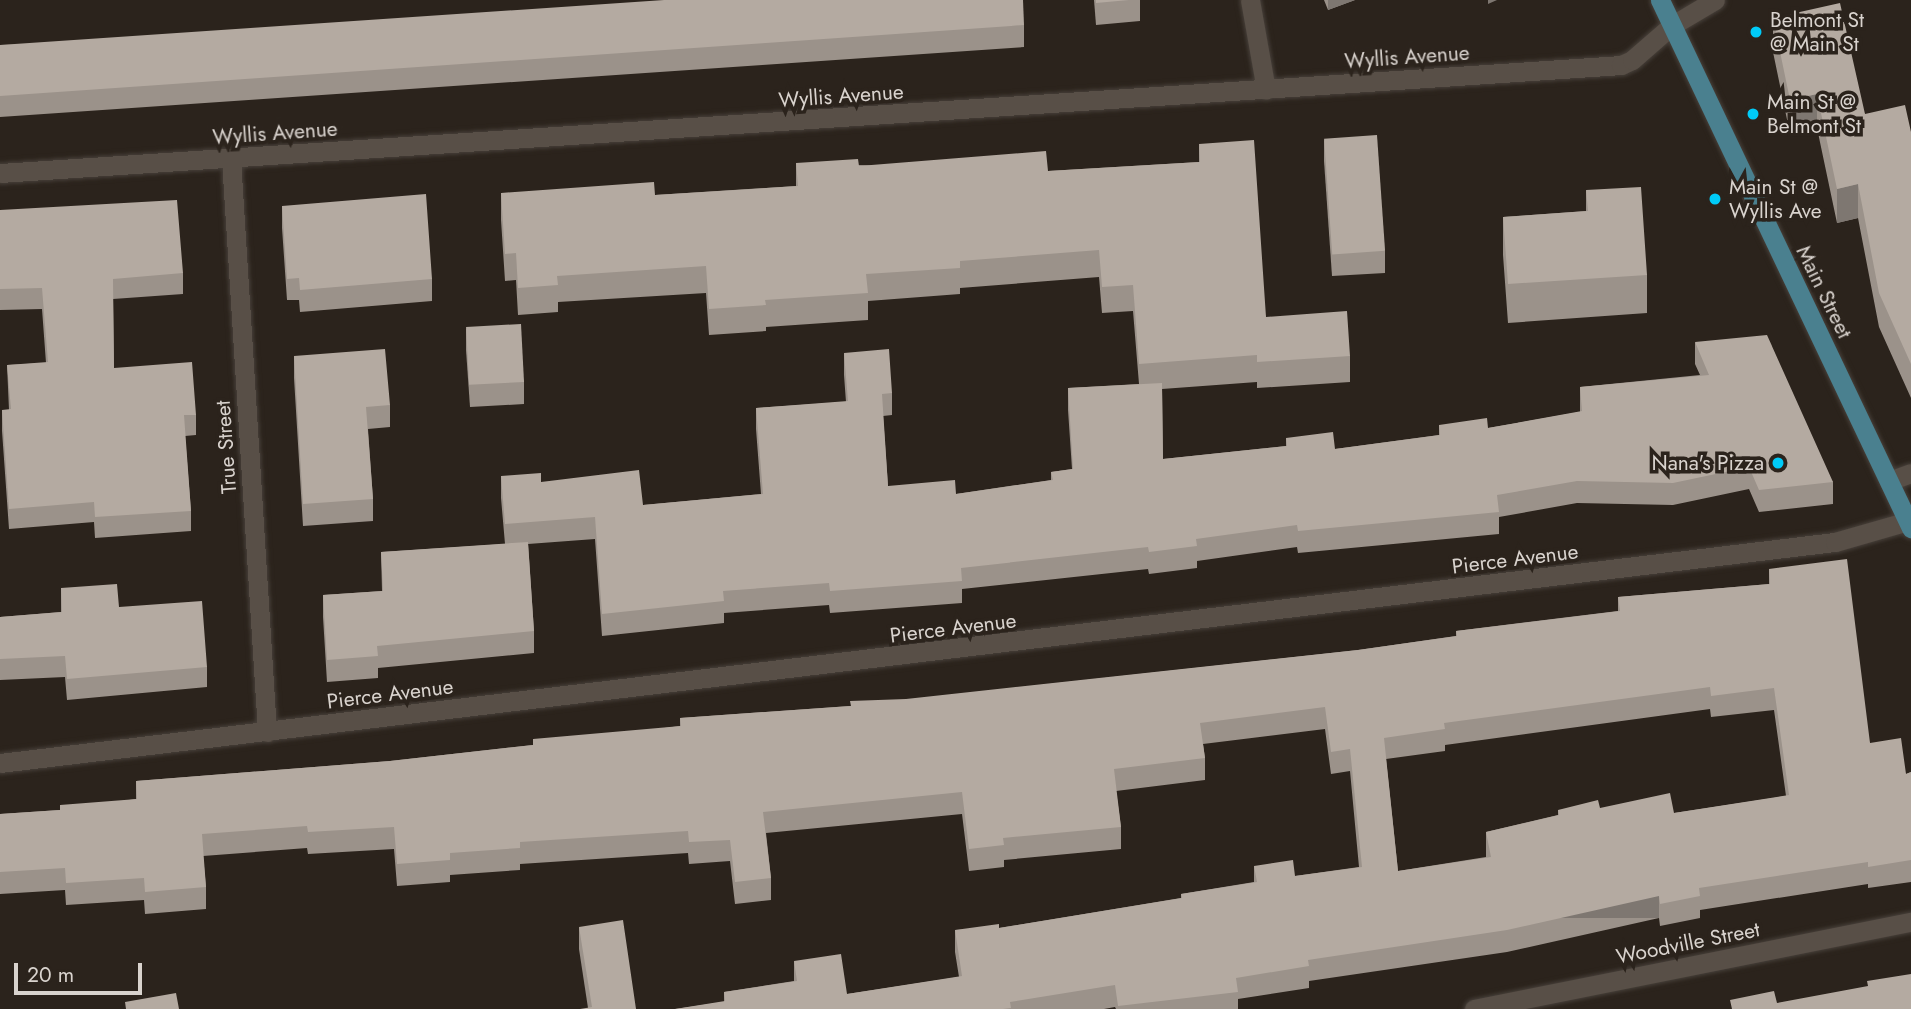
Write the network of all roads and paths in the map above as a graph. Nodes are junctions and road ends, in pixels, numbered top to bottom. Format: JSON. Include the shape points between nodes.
{"nodes":[{"id":1,"x":1250,"y":0,"type":"edge"},
{"id":2,"x":1660,"y":0,"type":"edge"},
{"id":3,"x":1715,"y":0,"type":"edge"},
{"id":4,"x":1671,"y":26,"type":"junction"},
{"id":5,"x":1266,"y":90,"type":"junction"},
{"id":6,"x":231,"y":159,"type":"junction"},
{"id":7,"x":0,"y":173,"type":"edge"},
{"id":8,"x":1911,"y":473,"type":"edge"},
{"id":9,"x":1889,"y":481,"type":"junction"},
{"id":10,"x":1910,"y":524,"type":"edge"},
{"id":11,"x":267,"y":732,"type":"junction"},
{"id":12,"x":0,"y":763,"type":"edge"},
{"id":13,"x":1911,"y":922,"type":"edge"},
{"id":14,"x":1474,"y":1009,"type":"edge"}],
"edges":[{"from":1,"to":5,"type":"street"},
{"from":2,"to":4,"type":"main road","name":"Main Street"},
{"from":3,"to":4,"type":"street","name":"Wyllis Avenue"},
{"from":4,"to":5,"type":"street","name":"Wyllis Avenue","via":[[1621,65]]},
{"from":4,"to":9,"type":"main road","name":"Main Street"},
{"from":5,"to":6,"type":"street","name":"Wyllis Avenue"},
{"from":6,"to":7,"type":"street","name":"Wyllis Avenue"},
{"from":6,"to":11,"type":"street","name":"True Street"},
{"from":8,"to":9,"type":"street"},
{"from":9,"to":10,"type":"main road","name":"Main Street"},
{"from":10,"to":11,"type":"street","name":"Pierce Avenue","via":[[1835,542]]},
{"from":11,"to":12,"type":"street","name":"Pierce Avenue"},
{"from":13,"to":14,"type":"street","name":"Woodville Street"}]}
